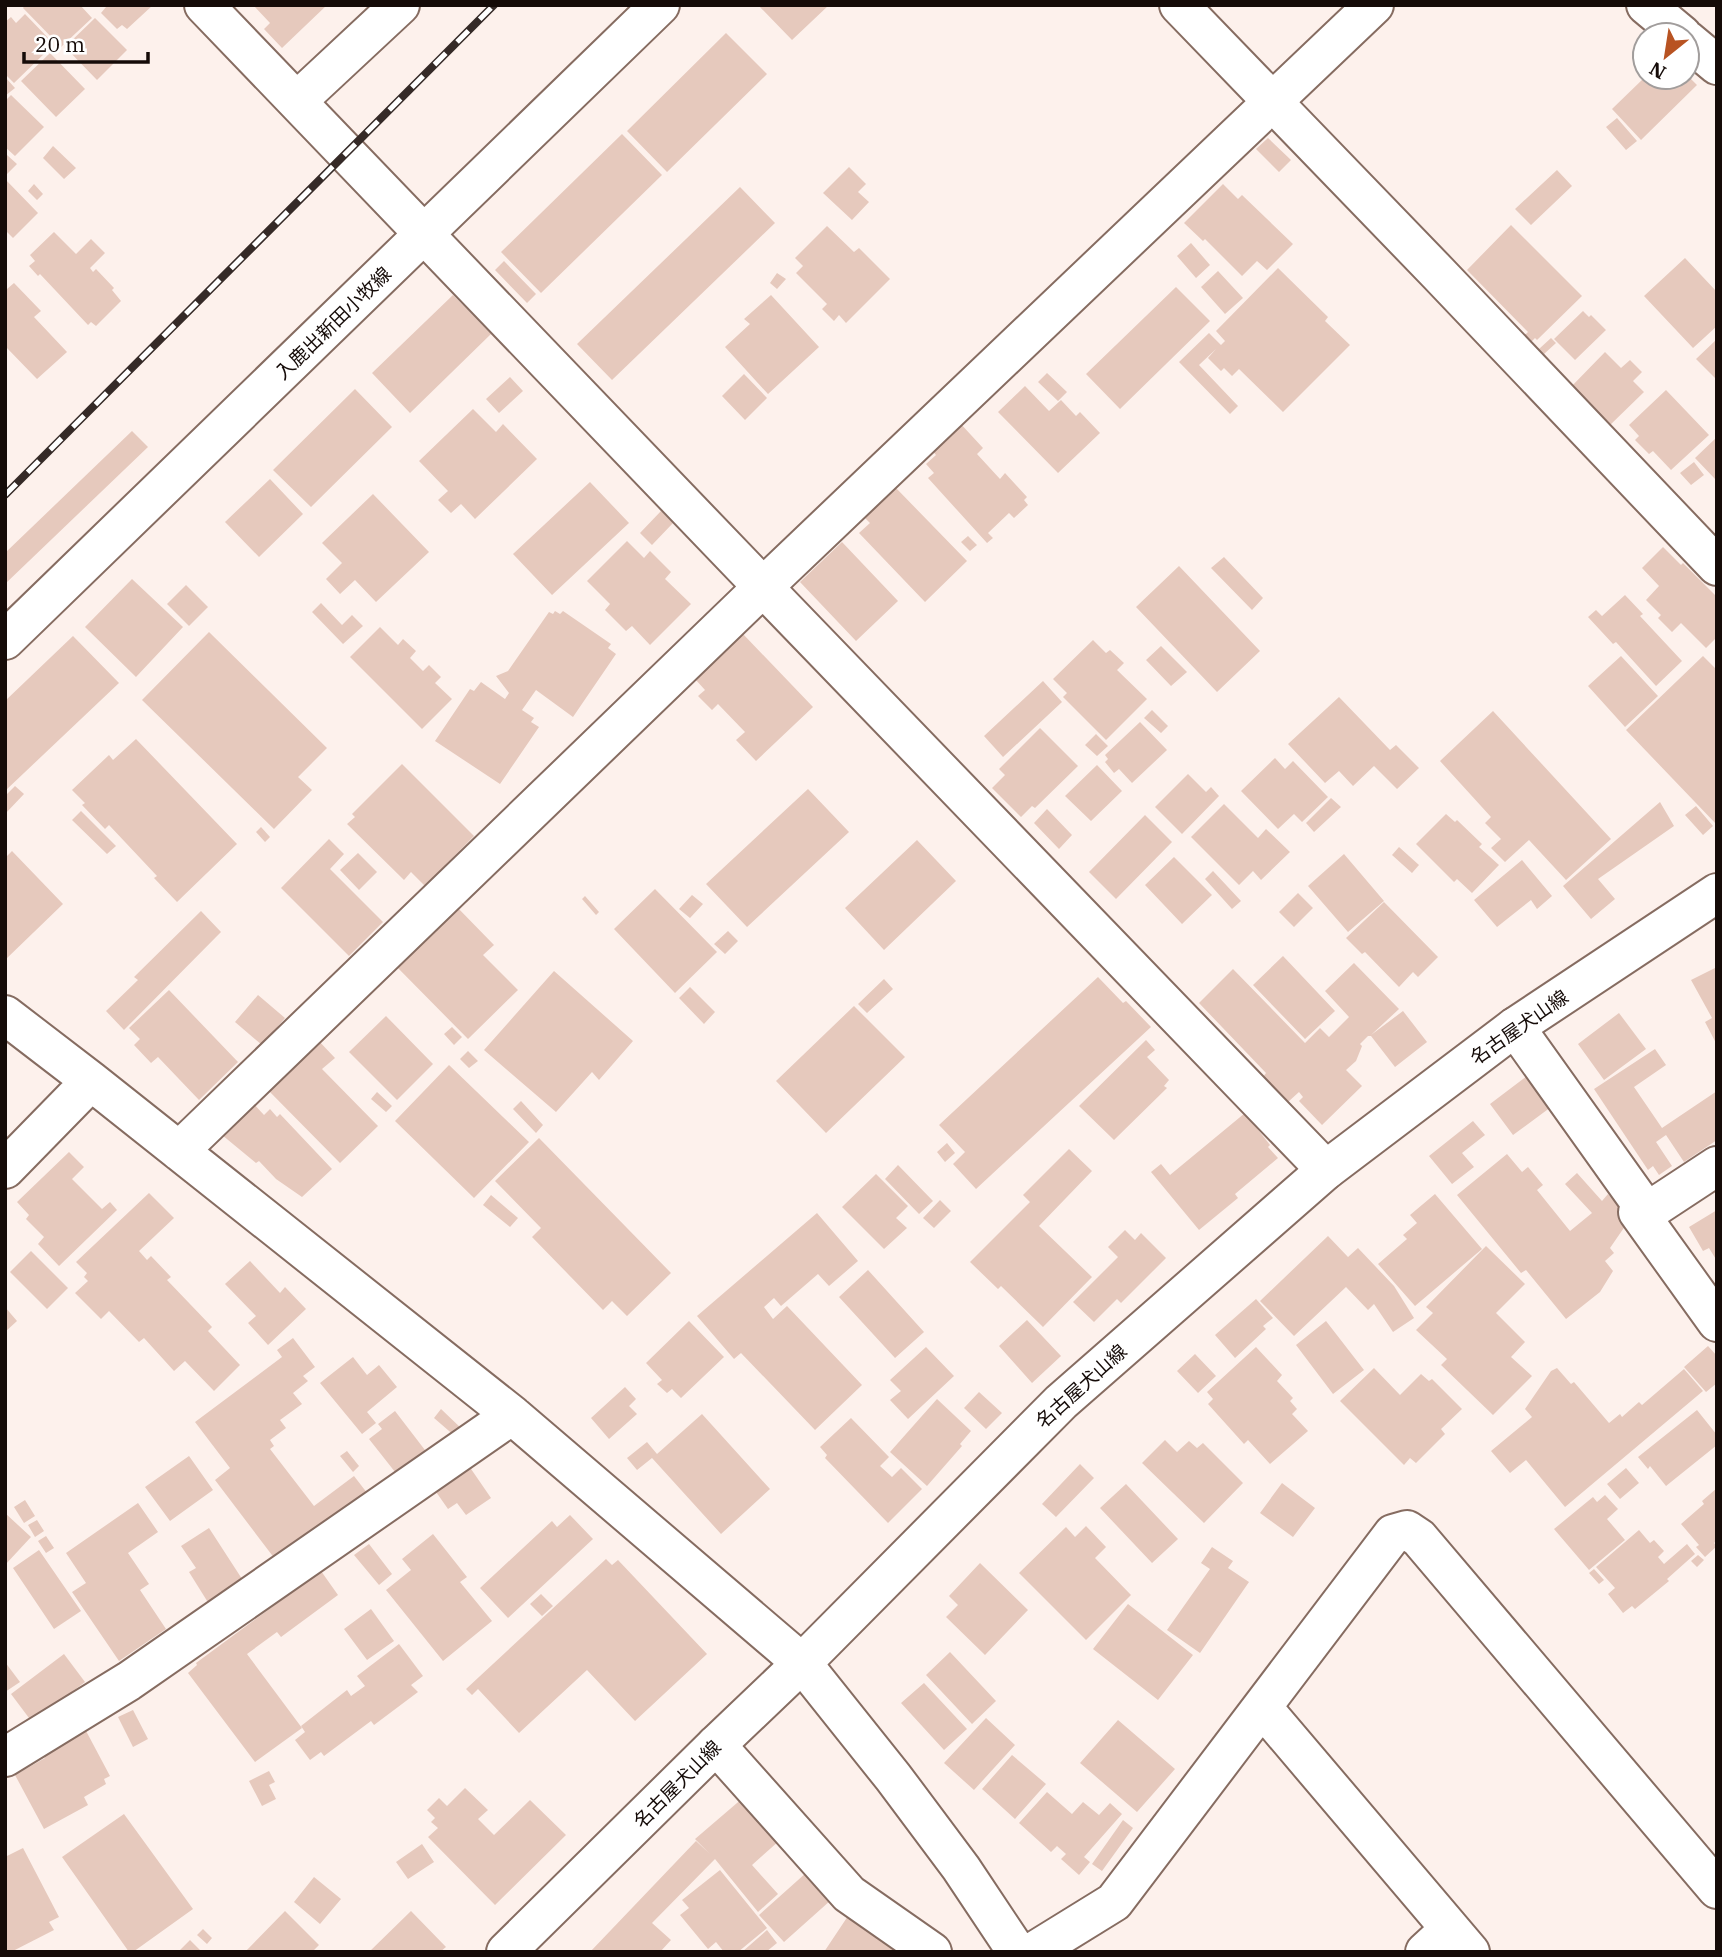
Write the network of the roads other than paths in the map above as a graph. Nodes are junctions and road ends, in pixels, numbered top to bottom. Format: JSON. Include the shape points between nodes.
{"nodes":[{"id":1,"x":204,"y":5,"type":"edge"},
{"id":2,"x":400,"y":5,"type":"edge"},
{"id":3,"x":660,"y":5,"type":"edge"},
{"id":4,"x":1179,"y":5,"type":"edge"},
{"id":5,"x":1374,"y":5,"type":"edge"},
{"id":6,"x":1646,"y":5,"type":"edge"},
{"id":7,"x":1665,"y":21,"type":"edge"},
{"id":8,"x":1701,"y":52,"type":"edge"},
{"id":9,"x":1717,"y":65,"type":"edge"},
{"id":10,"x":298,"y":101,"type":"junction"},
{"id":11,"x":1272,"y":103,"type":"junction"},
{"id":12,"x":425,"y":234,"type":"junction"},
{"id":13,"x":1717,"y":566,"type":"edge"},
{"id":14,"x":763,"y":587,"type":"junction"},
{"id":15,"x":5,"y":640,"type":"edge"},
{"id":16,"x":1717,"y":893,"type":"edge"},
{"id":17,"x":5,"y":1015,"type":"edge"},
{"id":18,"x":1515,"y":1027,"type":"junction"},
{"id":19,"x":92,"y":1081,"type":"junction"},
{"id":20,"x":179,"y":1151,"type":"junction"},
{"id":21,"x":1717,"y":1166,"type":"edge"},
{"id":22,"x":5,"y":1168,"type":"edge"},
{"id":23,"x":1326,"y":1170,"type":"junction"},
{"id":24,"x":1647,"y":1212,"type":"junction"},
{"id":25,"x":1717,"y":1322,"type":"edge"},
{"id":26,"x":512,"y":1415,"type":"junction"},
{"id":27,"x":802,"y":1663,"type":"junction"},
{"id":28,"x":1262,"y":1707,"type":"junction"},
{"id":29,"x":716,"y":1745,"type":"junction"},
{"id":30,"x":5,"y":1757,"type":"edge"},
{"id":31,"x":1717,"y":1889,"type":"edge"},
{"id":32,"x":1448,"y":1944,"type":"edge"},
{"id":33,"x":506,"y":1952,"type":"edge"},
{"id":34,"x":932,"y":1952,"type":"edge"},
{"id":35,"x":1017,"y":1952,"type":"edge"},
{"id":36,"x":1033,"y":1952,"type":"edge"}],
"edges":[{"from":1,"to":10,"type":"street"},
{"from":2,"to":10,"type":"street"},
{"from":3,"to":12,"type":"street","name":"入鹿出新田小牧線"},
{"from":4,"to":11,"type":"street"},
{"from":5,"to":11,"type":"street"},
{"from":6,"to":7,"type":"street"},
{"from":8,"to":9,"type":"street"},
{"from":10,"to":12,"type":"street"},
{"from":11,"to":13,"type":"street"},
{"from":11,"to":14,"type":"street"},
{"from":12,"to":14,"type":"street"},
{"from":12,"to":15,"type":"street","name":"入鹿出新田小牧線"},
{"from":14,"to":20,"type":"street"},
{"from":14,"to":23,"type":"street"},
{"from":16,"to":18,"type":"street","name":"名古屋犬山線"},
{"from":17,"to":19,"type":"street"},
{"from":18,"to":23,"type":"street","name":"名古屋犬山線"},
{"from":18,"to":24,"type":"street"},
{"from":19,"to":20,"type":"street"},
{"from":19,"to":22,"type":"street"},
{"from":20,"to":26,"type":"street"},
{"from":21,"to":24,"type":"street"},
{"from":23,"to":27,"type":"street","name":"名古屋犬山線","via":[[1061,1402]]},
{"from":24,"to":25,"type":"street","via":[[1638,1212]]},
{"from":26,"to":27,"type":"street"},
{"from":26,"to":30,"type":"street","via":[[128,1681]]},
{"from":27,"to":29,"type":"street","name":"名古屋犬山線"},
{"from":27,"to":35,"type":"street","via":[[954,1858]]},
{"from":28,"to":31,"type":"street","via":[[1392,1534],[1407,1530],[1429,1549]]},
{"from":28,"to":32,"type":"street"},
{"from":28,"to":36,"type":"street","via":[[1114,1902]]},
{"from":29,"to":33,"type":"street","name":"名古屋犬山線"},
{"from":29,"to":34,"type":"street","via":[[849,1894]]}]}
